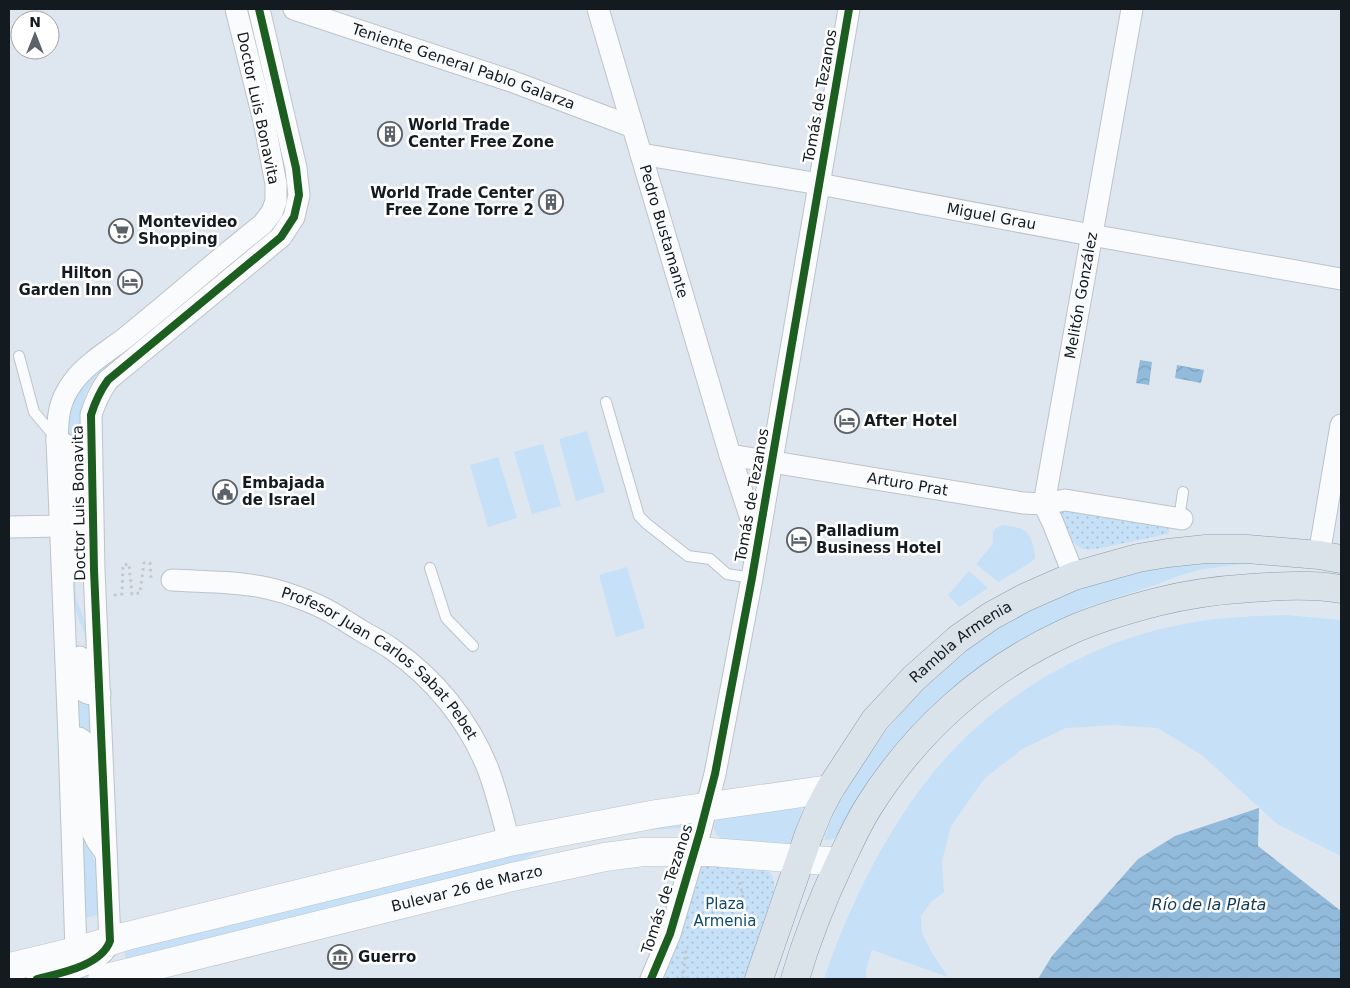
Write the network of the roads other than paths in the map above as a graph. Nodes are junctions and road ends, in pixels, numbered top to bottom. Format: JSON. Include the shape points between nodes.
{"nodes":[{"id":1,"x":236,"y":9,"type":"edge"},
{"id":2,"x":259,"y":9,"type":"edge"},
{"id":3,"x":294,"y":9,"type":"edge"},
{"id":4,"x":598,"y":9,"type":"edge"},
{"id":5,"x":849,"y":9,"type":"edge"},
{"id":6,"x":1132,"y":9,"type":"edge"},
{"id":7,"x":633,"y":127,"type":"junction"},
{"id":8,"x":641,"y":154,"type":"junction"},
{"id":9,"x":819,"y":184,"type":"junction"},
{"id":10,"x":1091,"y":235,"type":"junction"},
{"id":11,"x":1341,"y":279,"type":"edge"},
{"id":12,"x":18,"y":356,"type":"dead end"},
{"id":13,"x":606,"y":402,"type":"dead end"},
{"id":14,"x":1341,"y":425,"type":"edge"},
{"id":15,"x":57,"y":440,"type":"junction"},
{"id":16,"x":730,"y":455,"type":"junction"},
{"id":17,"x":772,"y":462,"type":"junction"},
{"id":18,"x":1183,"y":492,"type":"dead end"},
{"id":19,"x":1044,"y":504,"type":"junction"},
{"id":20,"x":1180,"y":519,"type":"joint"},
{"id":21,"x":60,"y":526,"type":"junction"},
{"id":22,"x":9,"y":527,"type":"edge"},
{"id":23,"x":758,"y":539,"type":"junction"},
{"id":24,"x":1330,"y":557,"type":"edge"},
{"id":25,"x":430,"y":568,"type":"dead end"},
{"id":26,"x":1074,"y":576,"type":"junction"},
{"id":27,"x":752,"y":578,"type":"junction"},
{"id":28,"x":162,"y":581,"type":"road end"},
{"id":29,"x":1341,"y":589,"type":"edge"},
{"id":30,"x":96,"y":609,"type":"junction"},
{"id":31,"x":64,"y":612,"type":"junction"},
{"id":32,"x":1121,"y":612,"type":"junction"},
{"id":33,"x":473,"y":646,"type":"dead end"},
{"id":34,"x":100,"y":694,"type":"junction"},
{"id":35,"x":70,"y":738,"type":"junction"},
{"id":36,"x":830,"y":789,"type":"junction"},
{"id":37,"x":707,"y":806,"type":"junction"},
{"id":38,"x":508,"y":842,"type":"junction"},
{"id":39,"x":694,"y":851,"type":"junction"},
{"id":40,"x":105,"y":853,"type":"junction"},
{"id":41,"x":800,"y":859,"type":"junction"},
{"id":42,"x":840,"y":862,"type":"junction"},
{"id":43,"x":110,"y":941,"type":"junction"},
{"id":44,"x":9,"y":967,"type":"edge"},
{"id":45,"x":86,"y":969,"type":"edge"},
{"id":46,"x":761,"y":973,"type":"edge"},
{"id":47,"x":37,"y":979,"type":"edge"},
{"id":48,"x":651,"y":979,"type":"edge"},
{"id":49,"x":795,"y":979,"type":"edge"}],
"edges":[{"from":1,"to":15,"type":"street","name":"Doctor Luis Bonavita","via":[[276,184],[272,212],[263,224],[83,370],[73,381],[58,412]]},
{"from":2,"to":30,"type":"street","name":"Doctor Luis Bonavita","via":[[296,168],[299,195],[294,217],[281,237],[108,380],[98,396],[91,415]]},
{"from":3,"to":7,"type":"street","name":"Teniente General Pablo Galarza","via":[[512,81]]},
{"from":4,"to":7,"type":"street","name":"Pedro Bustamante"},
{"from":5,"to":9,"type":"street","name":"Tomás de Tezanos"},
{"from":6,"to":10,"type":"street","name":"Melitón González"},
{"from":7,"to":8,"type":"street","name":"Pedro Bustamante"},
{"from":8,"to":9,"type":"street","name":"Miguel Grau"},
{"from":8,"to":16,"type":"street","name":"Pedro Bustamante"},
{"from":9,"to":10,"type":"street","name":"Miguel Grau"},
{"from":9,"to":17,"type":"street","name":"Tomás de Tezanos"},
{"from":10,"to":11,"type":"street","name":"Miguel Grau"},
{"from":10,"to":19,"type":"street","name":"Melitón González"},
{"from":12,"to":15,"type":"lane","via":[[34,412]]},
{"from":13,"to":27,"type":"lane","via":[[639,516],[688,556],[710,559],[727,574]]},
{"from":14,"to":24,"type":"street"},
{"from":15,"to":21,"type":"street","name":"Doctor Luis Bonavita"},
{"from":15,"to":30,"type":"street","via":[[68,446],[76,457],[81,587]]},
{"from":16,"to":17,"type":"street"},
{"from":16,"to":23,"type":"street","name":"Pedro Bustamante"},
{"from":17,"to":19,"type":"street","name":"Arturo Prat"},
{"from":17,"to":23,"type":"street","name":"Tomás de Tezanos"},
{"from":18,"to":20,"type":"lane"},
{"from":19,"to":20,"type":"street","via":[[1065,500]]},
{"from":19,"to":26,"type":"street"},
{"from":21,"to":22,"type":"street"},
{"from":21,"to":31,"type":"street","name":"Doctor Luis Bonavita"},
{"from":23,"to":27,"type":"street","name":"Tomás de Tezanos"},
{"from":24,"to":26,"type":"main road","name":"Rambla Armenia","via":[[1247,548],[1206,549],[1138,558]]},
{"from":24,"to":32,"type":"main road","via":[[1296,571],[1246,570],[1199,577]]},
{"from":25,"to":33,"type":"lane","via":[[446,618]]},
{"from":26,"to":36,"type":"main road","name":"Rambla Armenia","via":[[991,616],[937,657],[875,720]]},
{"from":27,"to":37,"type":"street","name":"Tomás de Tezanos"},
{"from":28,"to":38,"type":"street","name":"Profesor Juan Carlos Sabat Pebet","via":[[231,583],[267,588],[326,609],[392,650],[436,688],[475,741],[494,786]]},
{"from":29,"to":32,"type":"main road","via":[[1270,586],[1212,591]]},
{"from":30,"to":34,"type":"street","name":"Doctor Luis Bonavita"},
{"from":31,"to":34,"type":"street","via":[[78,629],[82,689],[88,694]]},
{"from":31,"to":35,"type":"street","name":"Doctor Luis Bonavita"},
{"from":32,"to":42,"type":"main road","via":[[1065,633],[1028,652],[958,701],[893,771],[868,806]]},
{"from":34,"to":40,"type":"street","name":"Doctor Luis Bonavita"},
{"from":35,"to":40,"type":"street","via":[[79,738],[86,743],[89,825]]},
{"from":35,"to":45,"type":"street","name":"Doctor Luis Bonavita"},
{"from":36,"to":37,"type":"street","name":"Bulevar 26 de Marzo"},
{"from":36,"to":41,"type":"main road","name":"Rambla Armenia"},
{"from":37,"to":38,"type":"street","name":"Bulevar 26 de Marzo"},
{"from":37,"to":39,"type":"street","name":"Tomás de Tezanos"},
{"from":38,"to":43,"type":"street","name":"Bulevar 26 de Marzo"},
{"from":39,"to":41,"type":"street","name":"Bulevar 26 de Marzo"},
{"from":39,"to":45,"type":"street","name":"Bulevar 26 de Marzo","via":[[605,857]]},
{"from":39,"to":48,"type":"street","name":"Tomás de Tezanos","via":[[670,934]]},
{"from":40,"to":43,"type":"street","name":"Doctor Luis Bonavita"},
{"from":41,"to":42,"type":"street","name":"Bulevar 26 de Marzo"},
{"from":41,"to":46,"type":"main road","name":"Rambla Armenia"},
{"from":42,"to":49,"type":"main road","via":[[821,903]]},
{"from":43,"to":45,"type":"street","name":"Bulevar 26 de Marzo"},
{"from":44,"to":45,"type":"street","name":"Bulevar 26 de Marzo"},
{"from":45,"to":47,"type":"street","name":"Bulevar 26 de Marzo"}]}
